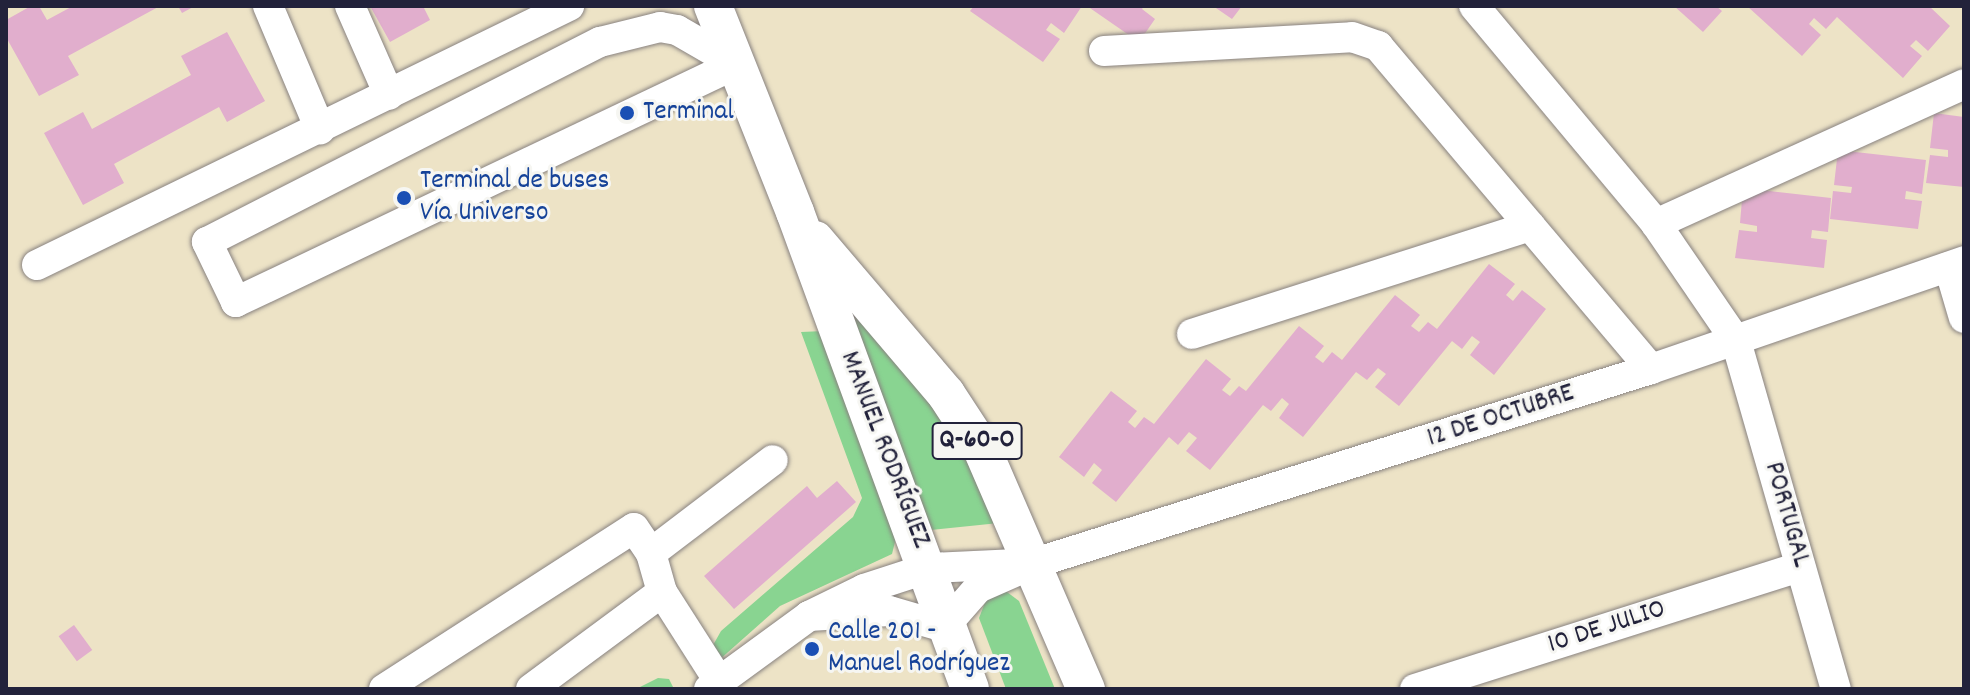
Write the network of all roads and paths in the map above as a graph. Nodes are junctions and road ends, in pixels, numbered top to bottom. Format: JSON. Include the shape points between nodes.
{"nodes":[{"id":1,"x":268,"y":6,"type":"edge"},
{"id":2,"x":350,"y":6,"type":"edge"},
{"id":3,"x":569,"y":6,"type":"edge"},
{"id":4,"x":713,"y":6,"type":"edge"},
{"id":5,"x":1474,"y":6,"type":"edge"},
{"id":6,"x":1104,"y":51,"type":"dead end"},
{"id":7,"x":736,"y":64,"type":"junction"},
{"id":8,"x":1964,"y":84,"type":"edge"},
{"id":9,"x":389,"y":95,"type":"junction"},
{"id":10,"x":320,"y":129,"type":"junction"},
{"id":11,"x":795,"y":212,"type":"junction"},
{"id":12,"x":1656,"y":224,"type":"junction"},
{"id":13,"x":1530,"y":226,"type":"junction"},
{"id":14,"x":37,"y":265,"type":"dead end"},
{"id":15,"x":1959,"y":272,"type":"edge"},
{"id":16,"x":1964,"y":318,"type":"edge"},
{"id":17,"x":1192,"y":334,"type":"dead end"},
{"id":18,"x":1736,"y":341,"type":"junction"},
{"id":19,"x":1651,"y":369,"type":"junction"},
{"id":20,"x":773,"y":460,"type":"dead end"},
{"id":21,"x":651,"y":553,"type":"junction"},
{"id":22,"x":1035,"y":563,"type":"junction"},
{"id":23,"x":1800,"y":567,"type":"junction"},
{"id":24,"x":929,"y":568,"type":"junction"},
{"id":25,"x":662,"y":592,"type":"junction"},
{"id":26,"x":809,"y":616,"type":"junction"},
{"id":27,"x":944,"y":627,"type":"junction"},
{"id":28,"x":714,"y":685,"type":"edge"},
{"id":29,"x":384,"y":689,"type":"edge"},
{"id":30,"x":531,"y":689,"type":"edge"},
{"id":31,"x":970,"y":689,"type":"edge"},
{"id":32,"x":1086,"y":689,"type":"edge"},
{"id":33,"x":1415,"y":689,"type":"edge"},
{"id":34,"x":1836,"y":689,"type":"edge"}],
"edges":[{"from":1,"to":10,"type":"street"},
{"from":2,"to":9,"type":"street"},
{"from":3,"to":9,"type":"street"},
{"from":4,"to":7,"type":"main road","name":"MANUEL RODRÍGUEZ","number":"Q-60-O"},
{"from":5,"to":12,"type":"street","name":"PORTUGAL"},
{"from":6,"to":13,"type":"street","via":[[1365,39],[1378,46]]},
{"from":7,"to":7,"type":"street","via":[[236,302],[207,242],[631,31],[677,30]]},
{"from":7,"to":11,"type":"main road","name":"MANUEL RODRÍGUEZ","number":"Q-60-O"},
{"from":8,"to":12,"type":"street"},
{"from":9,"to":10,"type":"street"},
{"from":10,"to":14,"type":"street"},
{"from":11,"to":22,"type":"main road","name":"MANUEL RODRÍGUEZ","number":"Q-60-O","via":[[967,424],[997,475]]},
{"from":11,"to":24,"type":"main road","name":"MANUEL RODRÍGUEZ","number":"Q-60-O"},
{"from":12,"to":18,"type":"street","name":"PORTUGAL"},
{"from":13,"to":17,"type":"street"},
{"from":13,"to":19,"type":"street"},
{"from":15,"to":16,"type":"street"},
{"from":15,"to":18,"type":"street","name":"12 DE OCTUBRE"},
{"from":18,"to":19,"type":"street","name":"12 DE OCTUBRE"},
{"from":18,"to":23,"type":"street","name":"PORTUGAL"},
{"from":19,"to":22,"type":"street","name":"12 DE OCTUBRE"},
{"from":20,"to":21,"type":"street"},
{"from":21,"to":25,"type":"street"},
{"from":21,"to":29,"type":"street","via":[[634,528]]},
{"from":22,"to":24,"type":"street","name":"12 DE OCTUBRE"},
{"from":22,"to":27,"type":"street","name":"12 DE OCTUBRE","via":[[978,588]]},
{"from":22,"to":32,"type":"main road","name":"MANUEL RODRÍGUEZ","number":"Q-60-O"},
{"from":23,"to":33,"type":"street","name":"10 DE JULIO"},
{"from":23,"to":34,"type":"street","name":"PORTUGAL"},
{"from":24,"to":26,"type":"street","name":"12 DE OCTUBRE","via":[[864,589]]},
{"from":24,"to":27,"type":"main road","name":"MANUEL RODRÍGUEZ","number":"Q-60-O"},
{"from":25,"to":28,"type":"street"},
{"from":25,"to":30,"type":"street"},
{"from":26,"to":27,"type":"street","via":[[889,611]]},
{"from":26,"to":28,"type":"street","name":"12 DE OCTUBRE"},
{"from":27,"to":31,"type":"main road","name":"MANUEL RODRÍGUEZ","number":"Q-60-O"}]}
